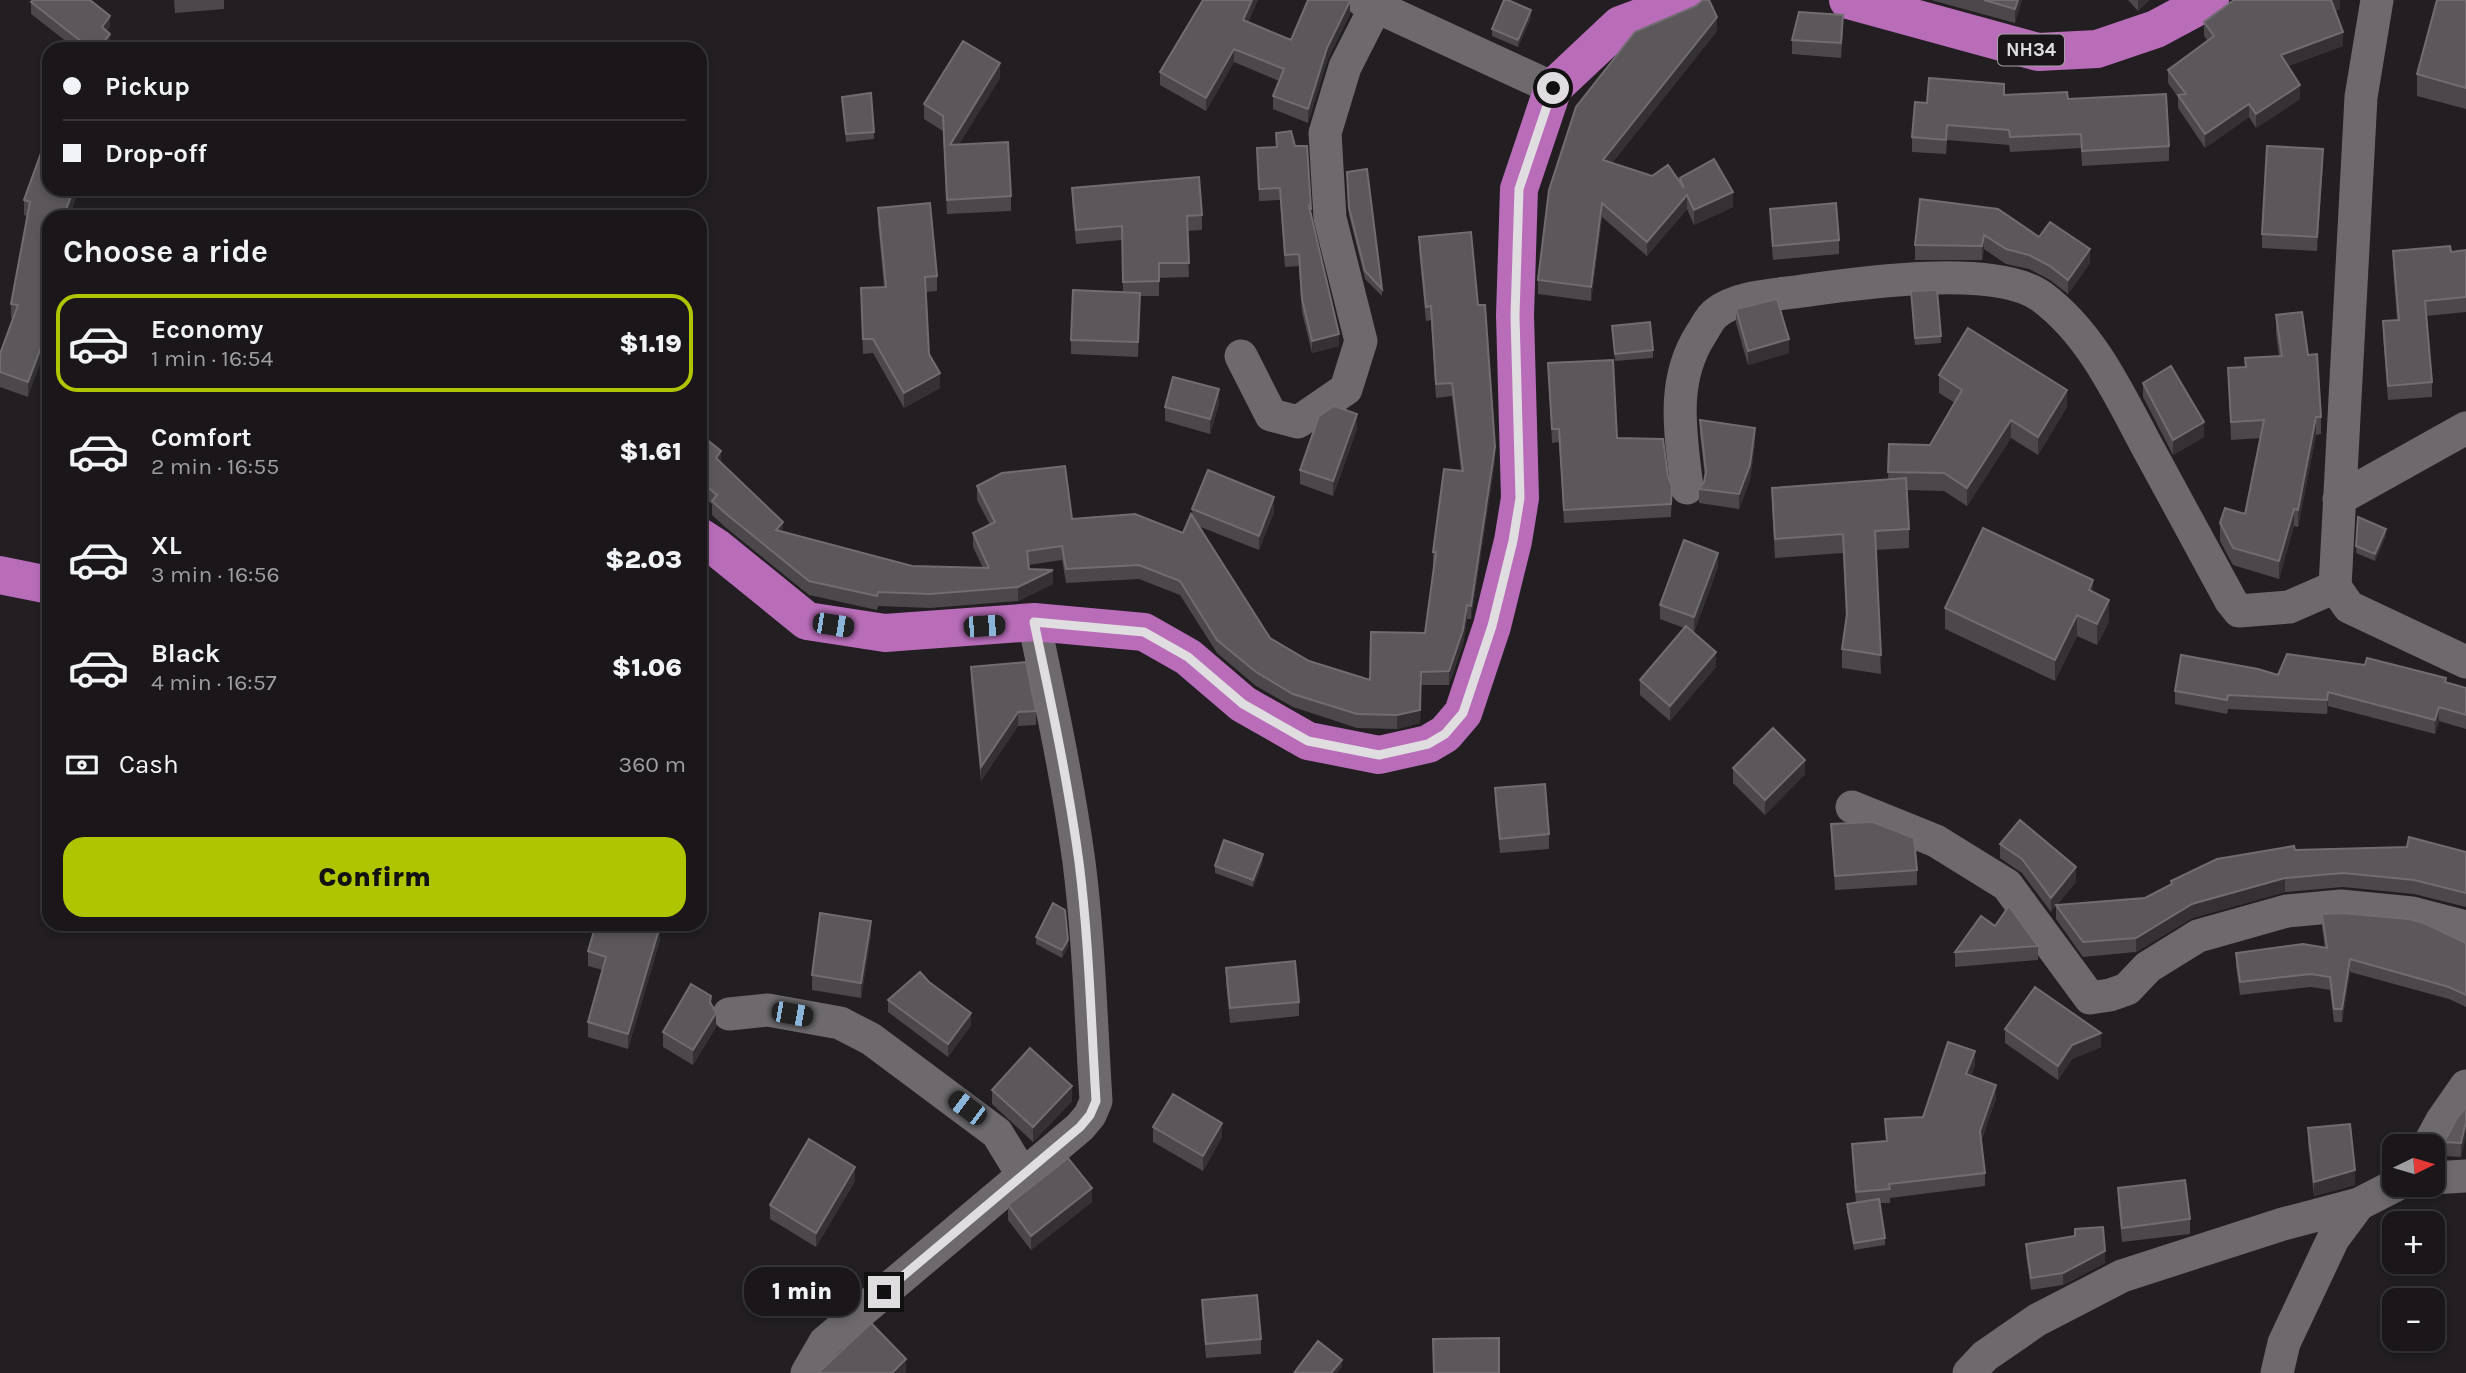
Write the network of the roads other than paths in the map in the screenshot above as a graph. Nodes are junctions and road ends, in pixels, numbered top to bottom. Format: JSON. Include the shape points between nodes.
{"nodes":[{"id":1,"x":1688,"y":0,"type":"edge"},
{"id":2,"x":1848,"y":0,"type":"edge"},
{"id":3,"x":2210,"y":0,"type":"edge"},
{"id":4,"x":2377,"y":0,"type":"edge"},
{"id":5,"x":1373,"y":3,"type":"edge"},
{"id":6,"x":1553,"y":88,"type":"junction"},
{"id":7,"x":1241,"y":356,"type":"dead end"},
{"id":8,"x":2466,"y":428,"type":"edge"},
{"id":9,"x":1687,"y":488,"type":"dead end"},
{"id":10,"x":2339,"y":499,"type":"junction"},
{"id":11,"x":707,"y":541,"type":"edge"},
{"id":12,"x":0,"y":575,"type":"edge"},
{"id":13,"x":42,"y":584,"type":"edge"},
{"id":14,"x":2334,"y":587,"type":"junction"},
{"id":15,"x":1034,"y":622,"type":"junction"},
{"id":16,"x":2466,"y":662,"type":"edge"},
{"id":17,"x":1852,"y":807,"type":"dead end"},
{"id":18,"x":2466,"y":927,"type":"edge"},
{"id":19,"x":729,"y":1014,"type":"dead end"},
{"id":20,"x":2466,"y":1086,"type":"edge"},
{"id":21,"x":2434,"y":1134,"type":"edge"},
{"id":22,"x":1022,"y":1174,"type":"junction"},
{"id":23,"x":2466,"y":1176,"type":"edge"},
{"id":24,"x":2445,"y":1177,"type":"edge"},
{"id":25,"x":2382,"y":1192,"type":"edge"},
{"id":26,"x":2359,"y":1204,"type":"junction"},
{"id":27,"x":807,"y":1373,"type":"edge"},
{"id":28,"x":1969,"y":1373,"type":"edge"},
{"id":29,"x":2277,"y":1373,"type":"edge"}],
"edges":[{"from":1,"to":6,"type":"highway","via":[[1620,25]]},
{"from":2,"to":3,"type":"highway","number":"NH34","via":[[2038,52],[2097,49],[2156,29]]},
{"from":4,"to":10,"type":"street","via":[[2361,97]]},
{"from":5,"to":6,"type":"street"},
{"from":5,"to":7,"type":"street","via":[[1345,67],[1325,133],[1330,218],[1360,341],[1346,389],[1298,422],[1271,415]]},
{"from":6,"to":15,"type":"highway","via":[[1519,189],[1515,316],[1520,498],[1513,541],[1492,626],[1463,713],[1445,734],[1428,744],[1379,755],[1308,741],[1243,704],[1188,657],[1144,632]]},
{"from":8,"to":10,"type":"street"},
{"from":9,"to":14,"type":"street","via":[[1678,410],[1683,370],[1715,313],[1745,299],[1886,279],[1981,279],[2039,295],[2070,322],[2106,370],[2239,611],[2289,607]]},
{"from":10,"to":14,"type":"street"},
{"from":11,"to":15,"type":"highway","via":[[807,621],[885,633]]},
{"from":12,"to":13,"type":"highway"},
{"from":14,"to":16,"type":"street","via":[[2349,607]]},
{"from":15,"to":22,"type":"street","via":[[1079,862],[1096,1101],[1080,1127]]},
{"from":17,"to":18,"type":"street","via":[[1936,842],[2007,885],[2090,998],[2127,989],[2148,967],[2198,936],[2287,911],[2341,906],[2412,913]]},
{"from":19,"to":22,"type":"street","via":[[768,1010],[840,1023],[871,1039],[997,1133]]},
{"from":20,"to":21,"type":"street"},
{"from":22,"to":27,"type":"street","via":[[825,1342]]},
{"from":23,"to":24,"type":"street"},
{"from":25,"to":26,"type":"street"},
{"from":26,"to":28,"type":"street","via":[[2122,1276],[2038,1320],[1985,1356]]},
{"from":26,"to":29,"type":"street","via":[[2333,1239],[2284,1343]]}]}
